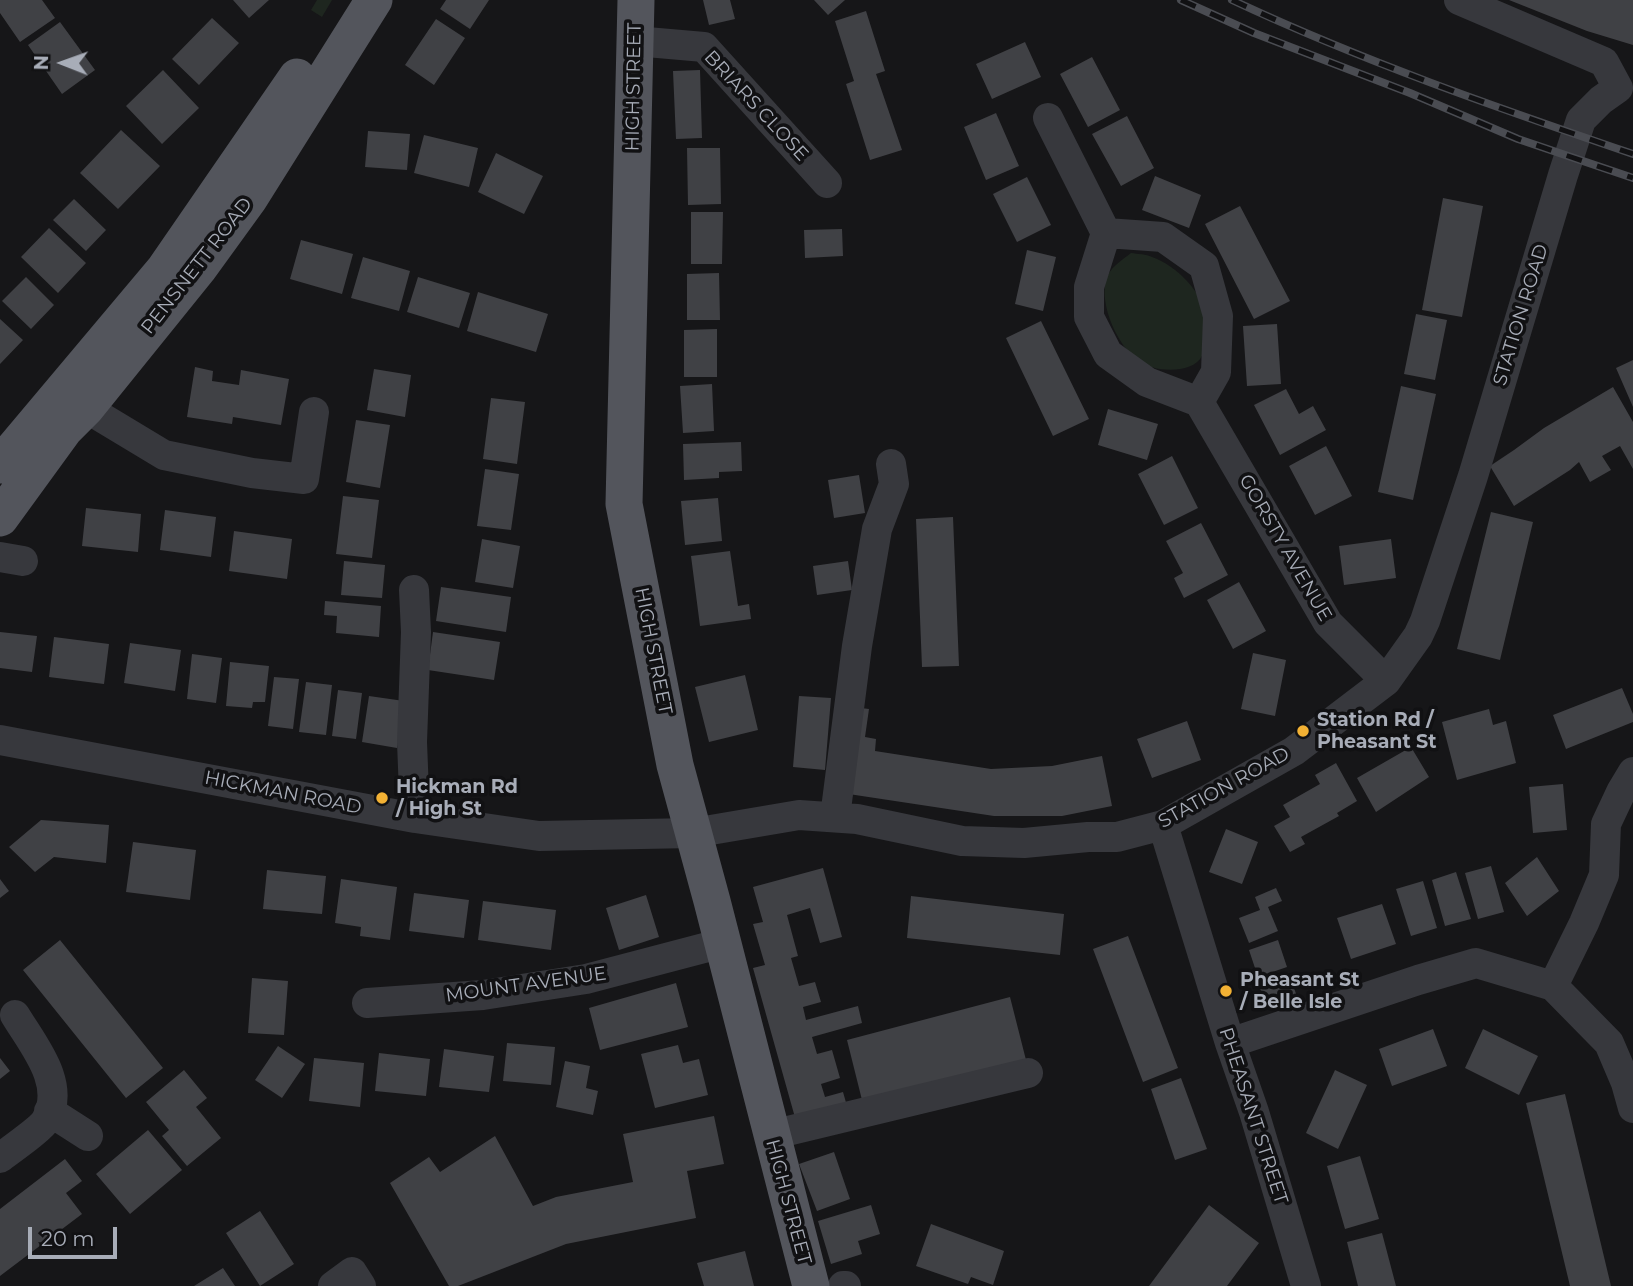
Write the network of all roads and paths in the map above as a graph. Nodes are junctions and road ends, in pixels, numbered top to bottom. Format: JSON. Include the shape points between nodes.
{"nodes":[{"id":1,"x":636,"y":0,"type":"edge"},
{"id":2,"x":1459,"y":0,"type":"edge"},
{"id":3,"x":362,"y":4,"type":"edge"},
{"id":4,"x":635,"y":41,"type":"junction"},
{"id":5,"x":1625,"y":90,"type":"edge"},
{"id":6,"x":1048,"y":118,"type":"dead end"},
{"id":7,"x":827,"y":183,"type":"dead end"},
{"id":8,"x":1106,"y":233,"type":"junction"},
{"id":9,"x":76,"y":398,"type":"junction"},
{"id":10,"x":1199,"y":402,"type":"junction"},
{"id":11,"x":314,"y":412,"type":"dead end"},
{"id":12,"x":891,"y":464,"type":"dead end"},
{"id":13,"x":0,"y":465,"type":"edge"},
{"id":14,"x":0,"y":518,"type":"edge"},
{"id":15,"x":414,"y":590,"type":"dead end"},
{"id":16,"x":1386,"y":681,"type":"junction"},
{"id":17,"x":0,"y":740,"type":"edge"},
{"id":18,"x":1633,"y":772,"type":"edge"},
{"id":19,"x":835,"y":817,"type":"junction"},
{"id":20,"x":415,"y":818,"type":"junction"},
{"id":21,"x":1163,"y":825,"type":"junction"},
{"id":22,"x":693,"y":833,"type":"junction"},
{"id":23,"x":723,"y":943,"type":"junction"},
{"id":24,"x":1553,"y":986,"type":"junction"},
{"id":25,"x":367,"y":1003,"type":"dead end"},
{"id":26,"x":15,"y":1016,"type":"dead end"},
{"id":27,"x":1230,"y":1043,"type":"junction"},
{"id":28,"x":1028,"y":1073,"type":"dead end"},
{"id":29,"x":1633,"y":1108,"type":"edge"},
{"id":30,"x":49,"y":1111,"type":"junction"},
{"id":31,"x":771,"y":1135,"type":"junction"},
{"id":32,"x":88,"y":1136,"type":"dead end"},
{"id":33,"x":0,"y":1158,"type":"edge"},
{"id":34,"x":333,"y":1286,"type":"edge"},
{"id":35,"x":361,"y":1286,"type":"edge"},
{"id":36,"x":811,"y":1286,"type":"edge"},
{"id":37,"x":1306,"y":1286,"type":"edge"}],
"edges":[{"from":1,"to":4,"type":"main road","name":"HIGH STREET"},
{"from":2,"to":5,"type":"street","via":[[1604,62]]},
{"from":3,"to":9,"type":"main road","name":"PENSNETT ROAD","via":[[286,94]]},
{"from":4,"to":7,"type":"street","name":"BRIARS CLOSE","via":[[704,47]]},
{"from":4,"to":22,"type":"main road","name":"HIGH STREET","via":[[624,504],[675,765]]},
{"from":5,"to":16,"type":"street","name":"STATION ROAD","via":[[1601,100],[1581,120],[1425,621]]},
{"from":6,"to":8,"type":"street"},
{"from":8,"to":10,"type":"street","via":[[1089,287],[1089,317],[1108,354],[1147,382]]},
{"from":8,"to":10,"type":"street","via":[[1163,237],[1204,266],[1218,316],[1216,372]]},
{"from":9,"to":11,"type":"street","via":[[164,455],[304,479]]},
{"from":9,"to":13,"type":"main road","name":"PENSNETT ROAD"},
{"from":9,"to":14,"type":"main road","name":"PENSNETT ROAD","via":[[64,430]]},
{"from":10,"to":16,"type":"street","name":"GORSTY AVENUE","via":[[1328,623]]},
{"from":12,"to":19,"type":"street","via":[[894,484],[877,529]]},
{"from":15,"to":20,"type":"street"},
{"from":16,"to":21,"type":"street","name":"STATION ROAD","via":[[1294,751]]},
{"from":17,"to":20,"type":"street","name":"HICKMAN ROAD"},
{"from":18,"to":24,"type":"street","via":[[1606,824],[1604,875]]},
{"from":19,"to":21,"type":"street","name":"STATION ROAD","via":[[962,841],[1024,843],[1117,837]]},
{"from":19,"to":22,"type":"street","name":"STATION ROAD","via":[[799,815]]},
{"from":20,"to":22,"type":"street","name":"HICKMAN ROAD","via":[[539,836]]},
{"from":21,"to":27,"type":"street","name":"PHEASANT STREET"},
{"from":22,"to":23,"type":"main road","name":"HIGH STREET"},
{"from":23,"to":25,"type":"street","name":"MOUNT AVENUE","via":[[586,979],[483,995]]},
{"from":23,"to":31,"type":"main road","name":"HIGH STREET"},
{"from":24,"to":27,"type":"street","via":[[1476,963]]},
{"from":24,"to":29,"type":"street","via":[[1609,1043]]},
{"from":26,"to":30,"type":"street","via":[[47,1067],[53,1097]]},
{"from":27,"to":37,"type":"street","name":"PHEASANT STREET"},
{"from":28,"to":31,"type":"street"},
{"from":30,"to":32,"type":"street"},
{"from":30,"to":33,"type":"street","via":[[46,1121]]},
{"from":31,"to":36,"type":"main road","name":"HIGH STREET"},
{"from":34,"to":35,"type":"street","via":[[352,1272]]}]}
